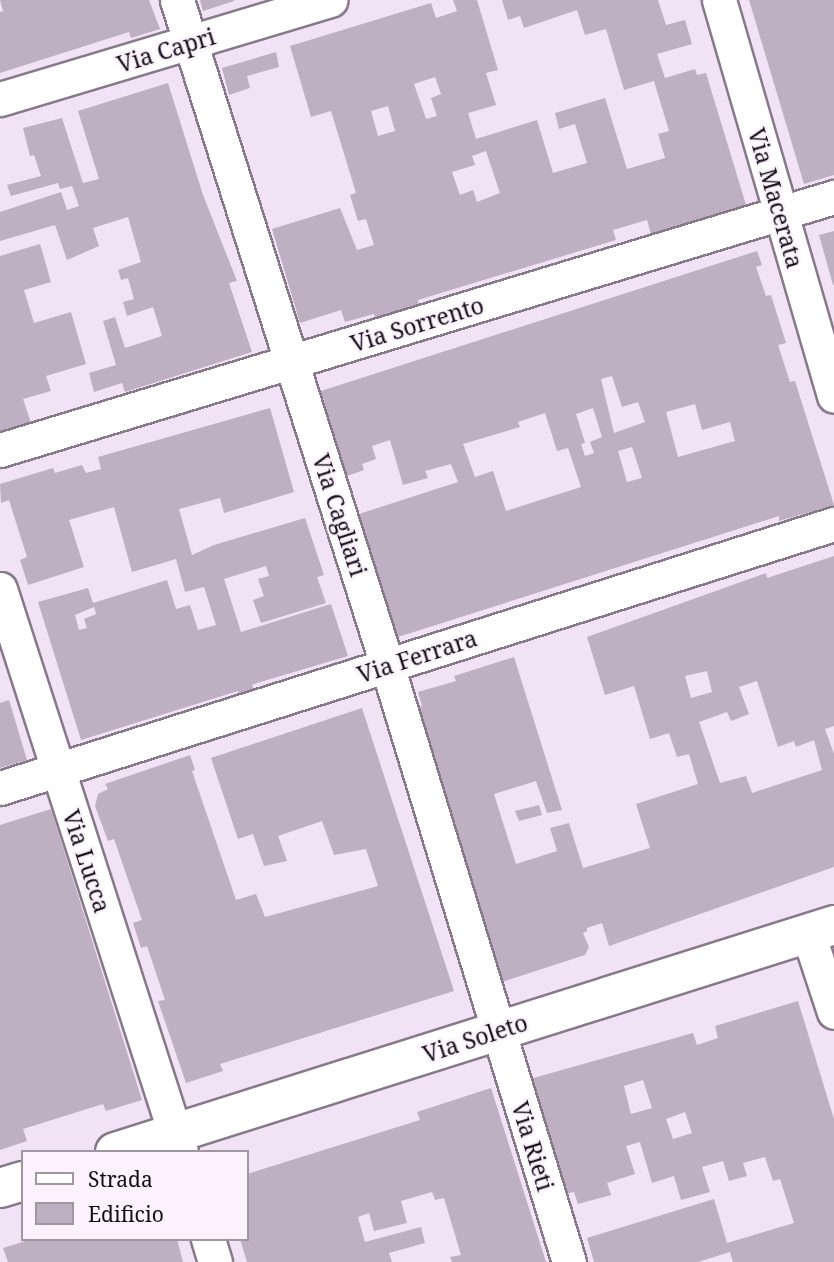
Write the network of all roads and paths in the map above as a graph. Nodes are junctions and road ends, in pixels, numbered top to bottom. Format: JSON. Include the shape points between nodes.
{"nodes":[{"id":1,"x":177,"y":0,"type":"edge"},
{"id":2,"x":331,"y":0,"type":"edge"},
{"id":3,"x":719,"y":0,"type":"edge"},
{"id":4,"x":191,"y":43,"type":"junction"},
{"id":5,"x":0,"y":99,"type":"edge"},
{"id":6,"x":834,"y":197,"type":"edge"},
{"id":7,"x":780,"y":214,"type":"junction"},
{"id":8,"x":291,"y":362,"type":"junction"},
{"id":9,"x":834,"y":396,"type":"edge"},
{"id":10,"x":0,"y":450,"type":"edge"},
{"id":11,"x":834,"y":524,"type":"edge"},
{"id":12,"x":0,"y":589,"type":"edge"},
{"id":13,"x":387,"y":665,"type":"junction"},
{"id":14,"x":58,"y":769,"type":"junction"},
{"id":15,"x":0,"y":788,"type":"edge"},
{"id":16,"x":821,"y":929,"type":"edge"},
{"id":17,"x":834,"y":1012,"type":"edge"},
{"id":18,"x":498,"y":1031,"type":"junction"},
{"id":19,"x":178,"y":1142,"type":"edge"},
{"id":20,"x":128,"y":1150,"type":"edge"},
{"id":21,"x":21,"y":1182,"type":"edge"},
{"id":22,"x":0,"y":1188,"type":"edge"},
{"id":23,"x":209,"y":1241,"type":"edge"},
{"id":24,"x":215,"y":1262,"type":"edge"},
{"id":25,"x":569,"y":1262,"type":"edge"}],
"edges":[{"from":1,"to":4,"type":"street","name":"Via Cagliari"},
{"from":2,"to":4,"type":"street","name":"Via Capri"},
{"from":3,"to":7,"type":"street","name":"Via Macerata"},
{"from":4,"to":5,"type":"street","name":"Via Capri"},
{"from":4,"to":8,"type":"street","name":"Via Cagliari"},
{"from":6,"to":7,"type":"street","name":"Via Sorrento"},
{"from":7,"to":8,"type":"street","name":"Via Sorrento"},
{"from":7,"to":9,"type":"street","name":"Via Macerata"},
{"from":8,"to":10,"type":"street","name":"Via Sorrento"},
{"from":8,"to":13,"type":"street","name":"Via Cagliari"},
{"from":11,"to":13,"type":"street","name":"Via Ferrara"},
{"from":12,"to":14,"type":"street","name":"Via Lucca"},
{"from":13,"to":14,"type":"street","name":"Via Ferrara"},
{"from":13,"to":18,"type":"street","name":"Via Cagliari"},
{"from":14,"to":15,"type":"street","name":"Via Ferrara"},
{"from":14,"to":19,"type":"street","name":"Via Lucca"},
{"from":16,"to":17,"type":"street"},
{"from":16,"to":18,"type":"street","name":"Via Soleto"},
{"from":18,"to":19,"type":"street","name":"Via Soleto"},
{"from":18,"to":25,"type":"street","name":"Via Rieti"},
{"from":19,"to":20,"type":"street","name":"Via Soleto"},
{"from":21,"to":22,"type":"street"},
{"from":23,"to":24,"type":"street"}]}
